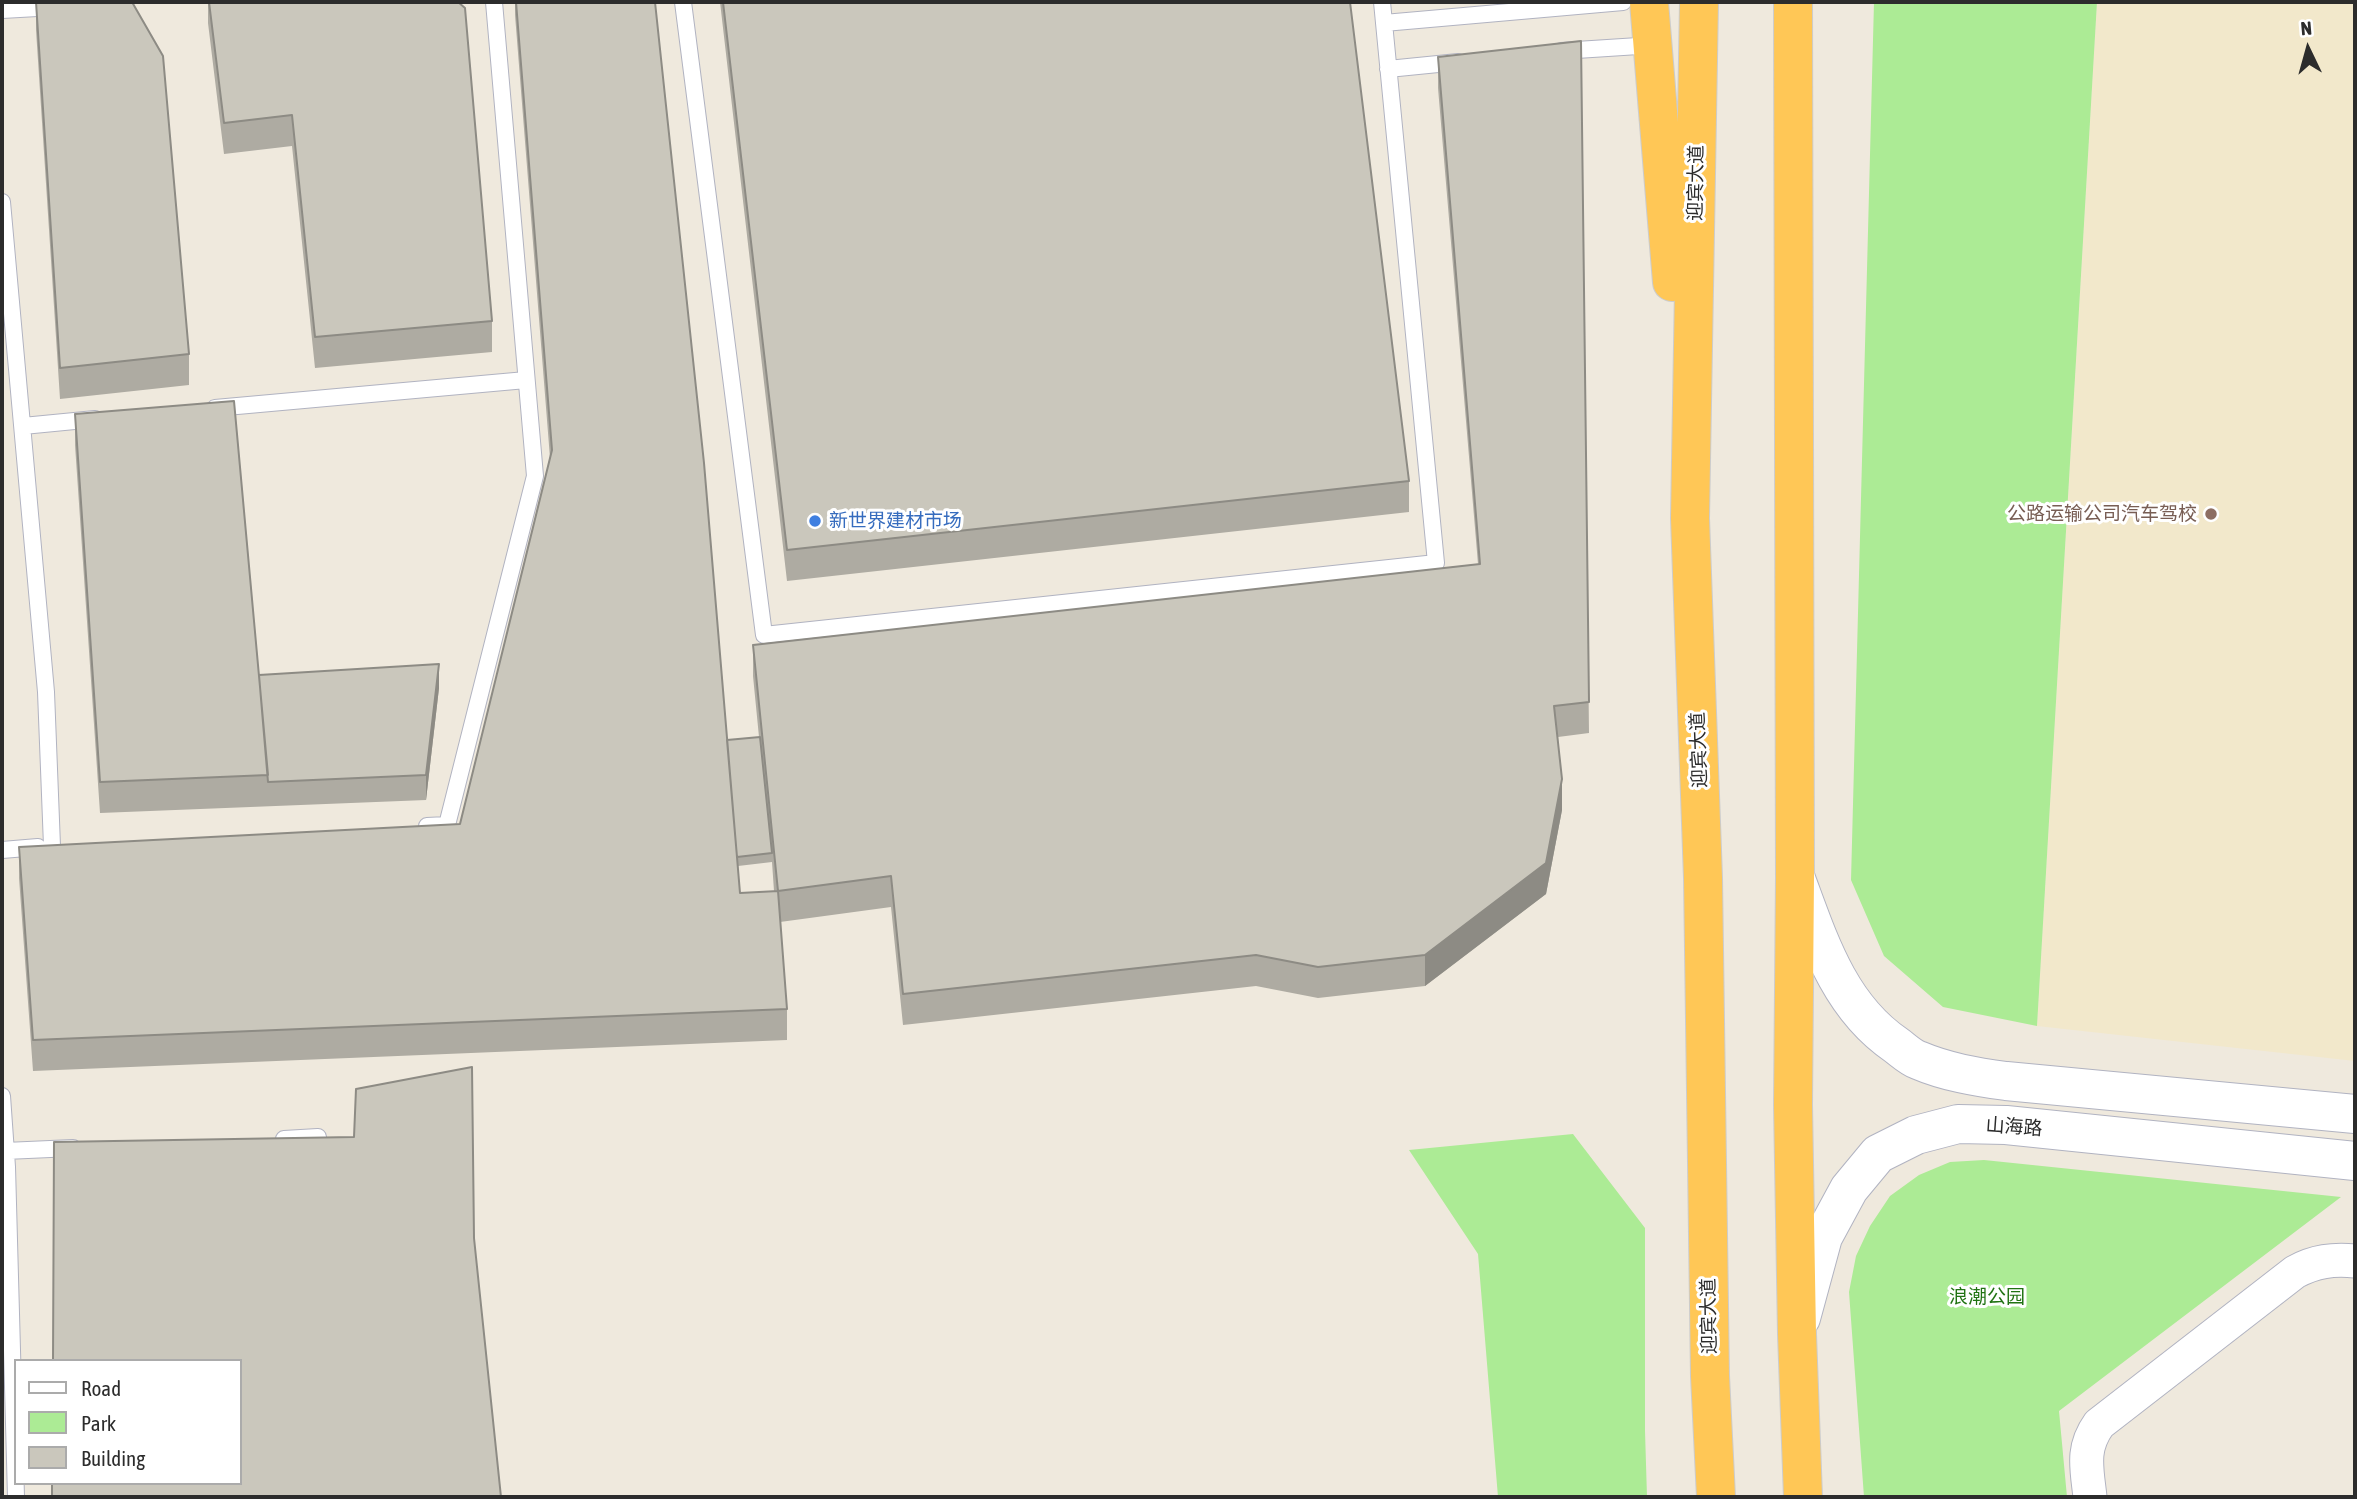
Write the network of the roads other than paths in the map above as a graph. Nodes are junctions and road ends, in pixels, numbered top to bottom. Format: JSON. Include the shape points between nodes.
{"nodes":[{"id":1,"x":495,"y":2,"type":"edge"},
{"id":2,"x":683,"y":2,"type":"edge"},
{"id":3,"x":1381,"y":2,"type":"edge"},
{"id":4,"x":1623,"y":2,"type":"edge"},
{"id":5,"x":1649,"y":2,"type":"edge"},
{"id":6,"x":1699,"y":2,"type":"edge"},
{"id":7,"x":1793,"y":2,"type":"edge"},
{"id":8,"x":70,"y":6,"type":"edge"},
{"id":9,"x":2,"y":10,"type":"edge"},
{"id":10,"x":1384,"y":23,"type":"junction"},
{"id":11,"x":1654,"y":45,"type":"junction"},
{"id":12,"x":1550,"y":52,"type":"edge"},
{"id":13,"x":1469,"y":60,"type":"edge"},
{"id":14,"x":1388,"y":69,"type":"junction"},
{"id":15,"x":2,"y":202,"type":"edge"},
{"id":16,"x":2,"y":211,"type":"edge"},
{"id":17,"x":526,"y":380,"type":"junction"},
{"id":18,"x":200,"y":410,"type":"edge"},
{"id":19,"x":104,"y":419,"type":"edge"},
{"id":20,"x":23,"y":426,"type":"junction"},
{"id":21,"x":1690,"y":518,"type":"junction"},
{"id":22,"x":406,"y":827,"type":"edge"},
{"id":23,"x":2,"y":850,"type":"edge"},
{"id":24,"x":1795,"y":877,"type":"junction"},
{"id":25,"x":2,"y":1096,"type":"edge"},
{"id":26,"x":2355,"y":1114,"type":"edge"},
{"id":27,"x":318,"y":1138,"type":"edge"},
{"id":28,"x":263,"y":1140,"type":"edge"},
{"id":29,"x":87,"y":1147,"type":"edge"},
{"id":30,"x":5,"y":1151,"type":"junction"},
{"id":31,"x":2355,"y":1161,"type":"edge"},
{"id":32,"x":2355,"y":1261,"type":"edge"},
{"id":33,"x":1797,"y":1334,"type":"junction"},
{"id":34,"x":14,"y":1434,"type":"edge"},
{"id":35,"x":1716,"y":1497,"type":"edge"},
{"id":36,"x":1803,"y":1497,"type":"edge"},
{"id":37,"x":2090,"y":1497,"type":"edge"}],
"edges":[{"from":1,"to":17,"type":"lane"},
{"from":2,"to":14,"type":"lane","via":[[764,635],[1436,563]]},
{"from":3,"to":10,"type":"lane"},
{"from":4,"to":10,"type":"lane"},
{"from":5,"to":11,"type":"highway"},
{"from":6,"to":21,"type":"highway","name":"迎宾大道"},
{"from":7,"to":24,"type":"highway"},
{"from":8,"to":9,"type":"lane"},
{"from":10,"to":14,"type":"lane"},
{"from":11,"to":12,"type":"lane"},
{"from":11,"to":21,"type":"highway"},
{"from":13,"to":14,"type":"lane"},
{"from":15,"to":16,"type":"lane"},
{"from":16,"to":20,"type":"lane"},
{"from":17,"to":18,"type":"lane"},
{"from":17,"to":22,"type":"lane","via":[[535,476],[447,825]]},
{"from":19,"to":20,"type":"lane"},
{"from":20,"to":23,"type":"lane","via":[[59,845]]},
{"from":21,"to":35,"type":"highway","name":"迎宾大道"},
{"from":24,"to":26,"type":"main road","via":[[1824,956],[1850,1002],[1879,1034],[1916,1059],[1960,1074],[2006,1082]]},
{"from":24,"to":33,"type":"highway"},
{"from":25,"to":30,"type":"lane"},
{"from":27,"to":28,"type":"lane"},
{"from":29,"to":30,"type":"lane"},
{"from":30,"to":34,"type":"lane"},
{"from":31,"to":33,"type":"main road","name":"山海路","via":[[2006,1125],[1958,1124],[1916,1135],[1878,1154],[1849,1189],[1824,1237]]},
{"from":32,"to":37,"type":"street","via":[[2322,1261],[2295,1272],[2099,1424],[2087,1448]]},
{"from":33,"to":36,"type":"highway"}]}
